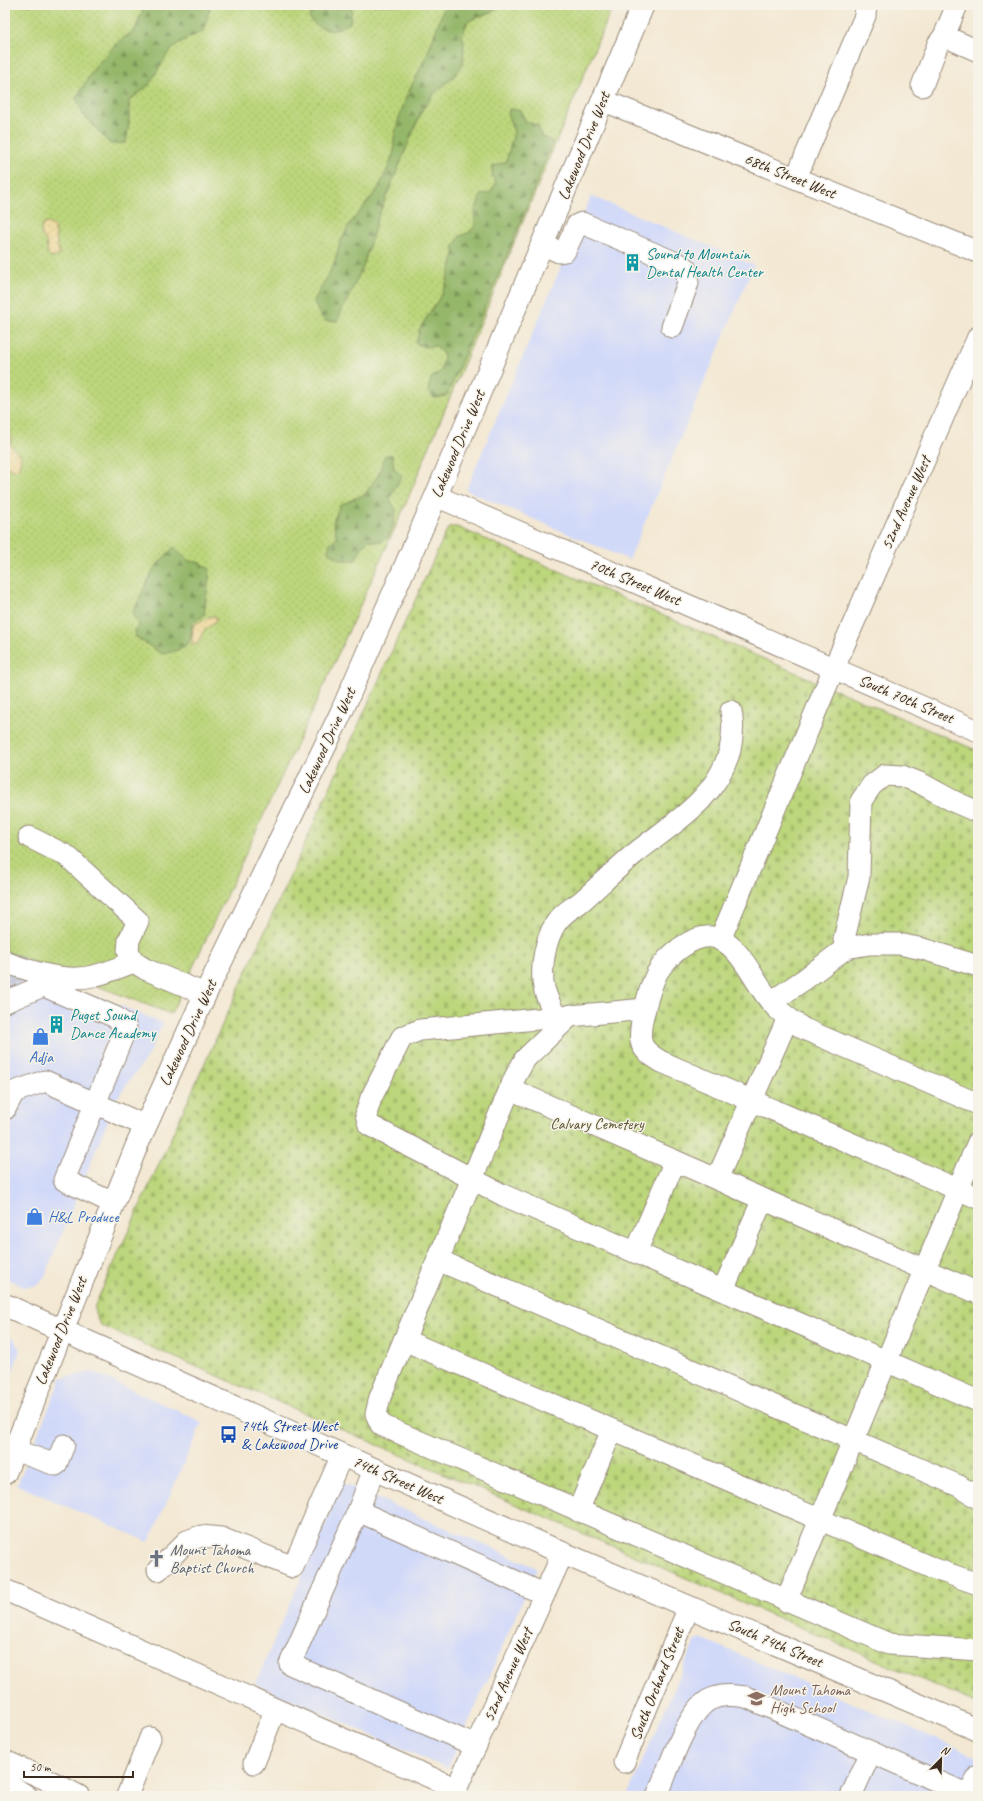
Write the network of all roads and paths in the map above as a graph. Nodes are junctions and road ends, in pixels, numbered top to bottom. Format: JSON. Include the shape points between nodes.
{"nodes":[{"id":1,"x":643,"y":5,"type":"edge"},
{"id":2,"x":866,"y":5,"type":"edge"},
{"id":3,"x":957,"y":5,"type":"edge"},
{"id":4,"x":944,"y":36,"type":"junction"},
{"id":5,"x":978,"y":51,"type":"edge"},
{"id":6,"x":922,"y":86,"type":"dead end"},
{"id":7,"x":602,"y":100,"type":"junction"},
{"id":8,"x":796,"y":178,"type":"junction"},
{"id":9,"x":542,"y":244,"type":"junction"},
{"id":10,"x":978,"y":252,"type":"edge"},
{"id":11,"x":672,"y":327,"type":"dead end"},
{"id":12,"x":978,"y":337,"type":"edge"},
{"id":13,"x":436,"y":496,"type":"junction"},
{"id":14,"x":834,"y":668,"type":"junction"},
{"id":15,"x":731,"y":711,"type":"dead end"},
{"id":16,"x":978,"y":731,"type":"edge"},
{"id":17,"x":978,"y":812,"type":"edge"},
{"id":18,"x":29,"y":837,"type":"dead end"},
{"id":19,"x":720,"y":940,"type":"junction"},
{"id":20,"x":846,"y":948,"type":"junction"},
{"id":21,"x":5,"y":962,"type":"edge"},
{"id":22,"x":134,"y":962,"type":"junction"},
{"id":23,"x":978,"y":966,"type":"edge"},
{"id":24,"x":63,"y":978,"type":"junction"},
{"id":25,"x":44,"y":986,"type":"junction"},
{"id":26,"x":205,"y":994,"type":"junction"},
{"id":27,"x":5,"y":1002,"type":"edge"},
{"id":28,"x":770,"y":1002,"type":"junction"},
{"id":29,"x":645,"y":1009,"type":"junction"},
{"id":30,"x":563,"y":1016,"type":"junction"},
{"id":31,"x":788,"y":1018,"type":"junction"},
{"id":32,"x":510,"y":1089,"type":"junction"},
{"id":33,"x":751,"y":1101,"type":"junction"},
{"id":34,"x":96,"y":1104,"type":"junction"},
{"id":35,"x":978,"y":1104,"type":"edge"},
{"id":36,"x":5,"y":1109,"type":"edge"},
{"id":37,"x":146,"y":1126,"type":"junction"},
{"id":38,"x":978,"y":1142,"type":"edge"},
{"id":39,"x":675,"y":1161,"type":"junction"},
{"id":40,"x":472,"y":1179,"type":"junction"},
{"id":41,"x":717,"y":1179,"type":"junction"},
{"id":42,"x":958,"y":1189,"type":"junction"},
{"id":43,"x":978,"y":1198,"type":"edge"},
{"id":44,"x":763,"y":1199,"type":"junction"},
{"id":45,"x":113,"y":1203,"type":"junction"},
{"id":46,"x":636,"y":1252,"type":"junction"},
{"id":47,"x":438,"y":1260,"type":"junction"},
{"id":48,"x":924,"y":1269,"type":"junction"},
{"id":49,"x":723,"y":1290,"type":"junction"},
{"id":50,"x":978,"y":1293,"type":"edge"},
{"id":51,"x":5,"y":1305,"type":"edge"},
{"id":52,"x":61,"y":1331,"type":"junction"},
{"id":53,"x":404,"y":1340,"type":"junction"},
{"id":54,"x":886,"y":1361,"type":"junction"},
{"id":55,"x":978,"y":1401,"type":"edge"},
{"id":56,"x":612,"y":1430,"type":"junction"},
{"id":57,"x":852,"y":1440,"type":"junction"},
{"id":58,"x":64,"y":1445,"type":"dead end"},
{"id":59,"x":14,"y":1450,"type":"junction"},
{"id":60,"x":342,"y":1455,"type":"junction"},
{"id":61,"x":374,"y":1469,"type":"junction"},
{"id":62,"x":5,"y":1473,"type":"edge"},
{"id":63,"x":978,"y":1498,"type":"edge"},
{"id":64,"x":358,"y":1511,"type":"junction"},
{"id":65,"x":578,"y":1511,"type":"junction"},
{"id":66,"x":820,"y":1520,"type":"junction"},
{"id":67,"x":563,"y":1553,"type":"junction"},
{"id":68,"x":158,"y":1570,"type":"dead end"},
{"id":69,"x":978,"y":1584,"type":"edge"},
{"id":70,"x":638,"y":1586,"type":"joint"},
{"id":71,"x":5,"y":1590,"type":"edge"},
{"id":72,"x":544,"y":1594,"type":"junction"},
{"id":73,"x":786,"y":1601,"type":"junction"},
{"id":74,"x":689,"y":1607,"type":"junction"},
{"id":75,"x":978,"y":1650,"type":"edge"},
{"id":76,"x":275,"y":1710,"type":"junction"},
{"id":77,"x":978,"y":1730,"type":"edge"},
{"id":78,"x":150,"y":1738,"type":"dead end"},
{"id":79,"x":476,"y":1746,"type":"junction"},
{"id":80,"x":871,"y":1752,"type":"junction"},
{"id":81,"x":5,"y":1761,"type":"edge"},
{"id":82,"x":624,"y":1762,"type":"dead end"},
{"id":83,"x":254,"y":1763,"type":"dead end"},
{"id":84,"x":978,"y":1776,"type":"edge"},
{"id":85,"x":5,"y":1782,"type":"edge"},
{"id":86,"x":455,"y":1793,"type":"edge"},
{"id":87,"x":658,"y":1795,"type":"edge"},
{"id":88,"x":28,"y":1796,"type":"edge"},
{"id":89,"x":80,"y":1796,"type":"edge"},
{"id":90,"x":127,"y":1796,"type":"edge"},
{"id":91,"x":851,"y":1796,"type":"edge"},
{"id":92,"x":970,"y":1796,"type":"edge"}],
"edges":[{"from":1,"to":7,"type":"main road","name":"Lakewood Drive West"},
{"from":2,"to":8,"type":"street","via":[[865,16]]},
{"from":3,"to":4,"type":"street"},
{"from":4,"to":5,"type":"street"},
{"from":4,"to":6,"type":"street","via":[[938,44]]},
{"from":7,"to":8,"type":"street","name":"68th Street West"},
{"from":7,"to":9,"type":"main road","name":"Lakewood Drive West"},
{"from":8,"to":10,"type":"street","name":"68th Street West"},
{"from":9,"to":11,"type":"street","via":[[559,252],[564,251],[577,225],[582,223],[682,265],[686,269],[688,283]]},
{"from":9,"to":13,"type":"main road","name":"Lakewood Drive West"},
{"from":12,"to":14,"type":"street","name":"52nd Avenue West"},
{"from":13,"to":14,"type":"street","name":"70th Street West"},
{"from":13,"to":26,"type":"main road","name":"Lakewood Drive West","via":[[341,713]]},
{"from":14,"to":16,"type":"street","name":"South 70th Street"},
{"from":14,"to":19,"type":"street","name":"52nd Avenue West"},
{"from":15,"to":30,"type":"street","via":[[734,724],[727,758],[709,792],[697,806],[634,855],[581,902],[567,910],[556,924],[547,944],[543,967],[544,988]]},
{"from":17,"to":20,"type":"street","via":[[902,776],[885,775],[872,785],[861,801],[859,877],[844,939]]},
{"from":18,"to":22,"type":"street","via":[[67,856],[138,921],[129,940],[128,951]]},
{"from":19,"to":28,"type":"street","via":[[740,957]]},
{"from":19,"to":29,"type":"street","via":[[708,936],[697,939],[672,956],[657,974]]},
{"from":20,"to":23,"type":"street","via":[[870,944],[899,944]]},
{"from":20,"to":28,"type":"street"},
{"from":21,"to":24,"type":"street"},
{"from":22,"to":24,"type":"street","via":[[91,977]]},
{"from":22,"to":26,"type":"street"},
{"from":24,"to":25,"type":"street"},
{"from":25,"to":27,"type":"street"},
{"from":25,"to":34,"type":"street","via":[[114,1018],[126,1028]]},
{"from":26,"to":37,"type":"main road","name":"Lakewood Drive West"},
{"from":28,"to":31,"type":"street"},
{"from":29,"to":30,"type":"street"},
{"from":29,"to":33,"type":"street","via":[[641,1042],[647,1052],[662,1062]]},
{"from":30,"to":32,"type":"street","via":[[525,1059]]},
{"from":30,"to":40,"type":"street","via":[[420,1030],[402,1037],[393,1053],[371,1098],[366,1114],[369,1125]]},
{"from":31,"to":33,"type":"street"},
{"from":31,"to":35,"type":"street","via":[[804,1029]]},
{"from":32,"to":39,"type":"street"},
{"from":32,"to":40,"type":"street"},
{"from":33,"to":41,"type":"street"},
{"from":33,"to":42,"type":"street"},
{"from":34,"to":36,"type":"street","via":[[45,1081],[14,1092]]},
{"from":34,"to":37,"type":"street"},
{"from":34,"to":45,"type":"street","via":[[64,1180]]},
{"from":37,"to":45,"type":"main road","name":"Lakewood Drive West"},
{"from":38,"to":42,"type":"street"},
{"from":39,"to":41,"type":"street"},
{"from":39,"to":46,"type":"street"},
{"from":40,"to":46,"type":"street","via":[[503,1195]]},
{"from":40,"to":47,"type":"street"},
{"from":41,"to":44,"type":"street"},
{"from":42,"to":43,"type":"street"},
{"from":42,"to":48,"type":"street"},
{"from":44,"to":48,"type":"street"},
{"from":44,"to":49,"type":"street"},
{"from":45,"to":52,"type":"main road","name":"Lakewood Drive West"},
{"from":46,"to":49,"type":"street"},
{"from":47,"to":53,"type":"street"},
{"from":47,"to":57,"type":"street"},
{"from":48,"to":50,"type":"street"},
{"from":48,"to":54,"type":"street"},
{"from":49,"to":54,"type":"street"},
{"from":51,"to":52,"type":"main road","name":"74th Street West"},
{"from":52,"to":59,"type":"main road","name":"Lakewood Drive West"},
{"from":52,"to":60,"type":"main road","name":"74th Street West"},
{"from":53,"to":56,"type":"street"},
{"from":53,"to":65,"type":"street","via":[[377,1404],[376,1414],[381,1425]]},
{"from":54,"to":55,"type":"street"},
{"from":54,"to":57,"type":"street"},
{"from":56,"to":65,"type":"street"},
{"from":56,"to":66,"type":"street"},
{"from":57,"to":63,"type":"street","via":[[959,1486]]},
{"from":57,"to":66,"type":"street"},
{"from":58,"to":59,"type":"street","via":[[56,1465]]},
{"from":59,"to":62,"type":"main road","name":"Lakewood Drive West"},
{"from":60,"to":61,"type":"main road","name":"74th Street West"},
{"from":60,"to":68,"type":"street","via":[[293,1568],[221,1538],[201,1536],[187,1542]]},
{"from":61,"to":64,"type":"street"},
{"from":61,"to":67,"type":"main road","name":"74th Street West"},
{"from":64,"to":72,"type":"street"},
{"from":64,"to":79,"type":"street","via":[[290,1664]]},
{"from":65,"to":73,"type":"street"},
{"from":66,"to":69,"type":"street","via":[[932,1568]]},
{"from":66,"to":73,"type":"street"},
{"from":67,"to":70,"type":"main road","name":"74th Street West"},
{"from":67,"to":72,"type":"street","name":"52nd Avenue West"},
{"from":70,"to":74,"type":"main road","name":"South 74th Street"},
{"from":71,"to":76,"type":"street"},
{"from":72,"to":79,"type":"street","name":"52nd Avenue West"},
{"from":73,"to":75,"type":"street","via":[[889,1644]]},
{"from":74,"to":77,"type":"main road","name":"South 74th Street"},
{"from":74,"to":82,"type":"street","name":"South Orchard Street"},
{"from":76,"to":83,"type":"street"},
{"from":76,"to":86,"type":"street"},
{"from":78,"to":90,"type":"street"},
{"from":79,"to":86,"type":"street","name":"52nd Avenue West"},
{"from":80,"to":87,"type":"street","via":[[746,1697],[728,1694],[710,1700],[698,1709],[689,1721]]},
{"from":80,"to":91,"type":"street"},
{"from":80,"to":92,"type":"street"},
{"from":81,"to":89,"type":"street"},
{"from":84,"to":92,"type":"street"},
{"from":85,"to":88,"type":"street"}]}
